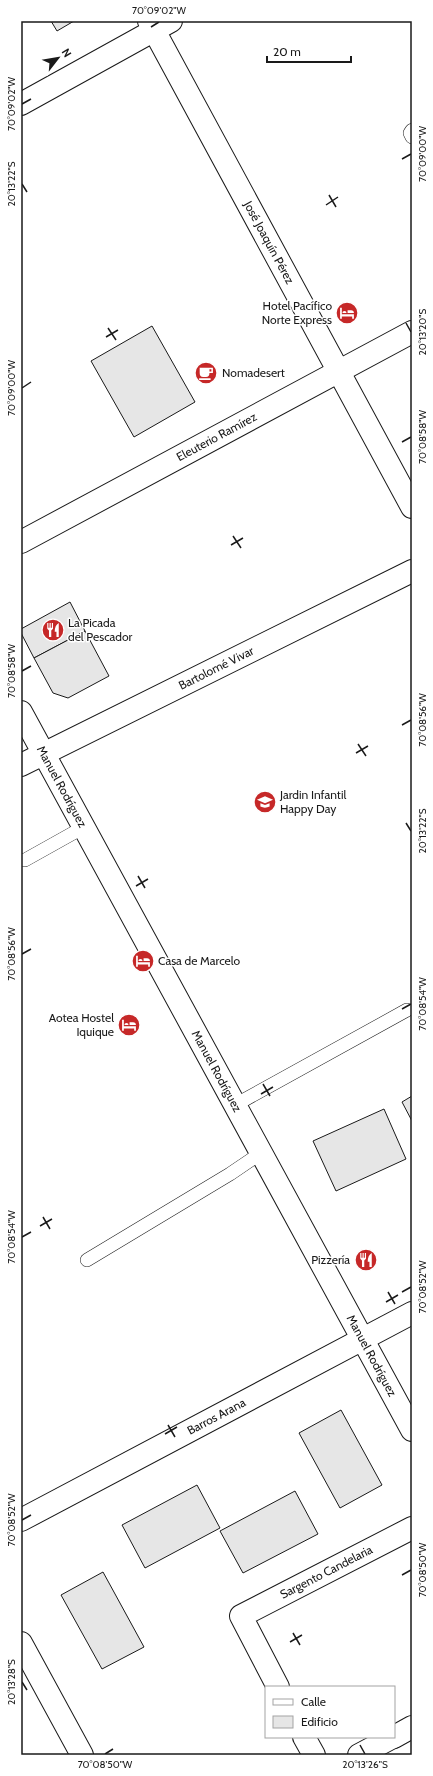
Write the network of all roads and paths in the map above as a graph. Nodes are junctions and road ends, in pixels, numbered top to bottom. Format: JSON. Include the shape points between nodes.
{"nodes":[{"id":1,"x":158,"y":24,"type":"edge"},
{"id":2,"x":21,"y":104,"type":"edge"},
{"id":3,"x":412,"y":130,"type":"edge"},
{"id":4,"x":412,"y":137,"type":"edge"},
{"id":5,"x":412,"y":332,"type":"edge"},
{"id":6,"x":338,"y":371,"type":"junction"},
{"id":7,"x":412,"y":506,"type":"edge"},
{"id":8,"x":21,"y":542,"type":"edge"},
{"id":9,"x":412,"y":570,"type":"edge"},
{"id":10,"x":21,"y":712,"type":"edge"},
{"id":11,"x":44,"y":754,"type":"junction"},
{"id":12,"x":21,"y":765,"type":"edge"},
{"id":13,"x":84,"y":827,"type":"junction"},
{"id":14,"x":21,"y":860,"type":"edge"},
{"id":15,"x":407,"y":1010,"type":"dead end"},
{"id":16,"x":235,"y":1105,"type":"junction"},
{"id":17,"x":261,"y":1153,"type":"junction"},
{"id":18,"x":87,"y":1260,"type":"dead end"},
{"id":19,"x":412,"y":1313,"type":"edge"},
{"id":20,"x":363,"y":1339,"type":"junction"},
{"id":21,"x":412,"y":1430,"type":"edge"},
{"id":22,"x":21,"y":1520,"type":"edge"},
{"id":23,"x":412,"y":1528,"type":"edge"},
{"id":24,"x":21,"y":1643,"type":"edge"},
{"id":25,"x":277,"y":1686,"type":"edge"},
{"id":26,"x":412,"y":1727,"type":"edge"},
{"id":27,"x":395,"y":1736,"type":"edge"},
{"id":28,"x":305,"y":1738,"type":"edge"},
{"id":29,"x":392,"y":1738,"type":"edge"},
{"id":30,"x":82,"y":1755,"type":"edge"},
{"id":31,"x":314,"y":1755,"type":"edge"},
{"id":32,"x":359,"y":1755,"type":"edge"}],
"edges":[{"from":1,"to":2,"type":"street"},
{"from":1,"to":6,"type":"street","name":"José Joaquín Pérez"},
{"from":3,"to":4,"type":"lane"},
{"from":5,"to":6,"type":"street","name":"Eleuterio Ramírez"},
{"from":6,"to":7,"type":"street","name":"José Joaquín Pérez"},
{"from":6,"to":8,"type":"street","name":"Eleuterio Ramírez"},
{"from":9,"to":11,"type":"street","name":"Bartolomé Vivar"},
{"from":10,"to":11,"type":"street","name":"Manuel Rodríguez"},
{"from":11,"to":12,"type":"street","name":"Bartolomé Vivar"},
{"from":11,"to":13,"type":"street","name":"Manuel Rodríguez"},
{"from":13,"to":14,"type":"lane"},
{"from":13,"to":16,"type":"street","name":"Manuel Rodríguez"},
{"from":15,"to":16,"type":"lane"},
{"from":16,"to":17,"type":"street","name":"Manuel Rodríguez"},
{"from":17,"to":18,"type":"lane"},
{"from":17,"to":20,"type":"street","name":"Manuel Rodríguez"},
{"from":19,"to":20,"type":"street","name":"Barros Arana"},
{"from":20,"to":21,"type":"street","name":"Manuel Rodríguez"},
{"from":20,"to":22,"type":"street","name":"Barros Arana"},
{"from":23,"to":25,"type":"street","name":"Sargento Candelaria","via":[[241,1616]]},
{"from":24,"to":30,"type":"street"},
{"from":26,"to":27,"type":"street"},
{"from":28,"to":31,"type":"street"},
{"from":29,"to":32,"type":"street"}]}
